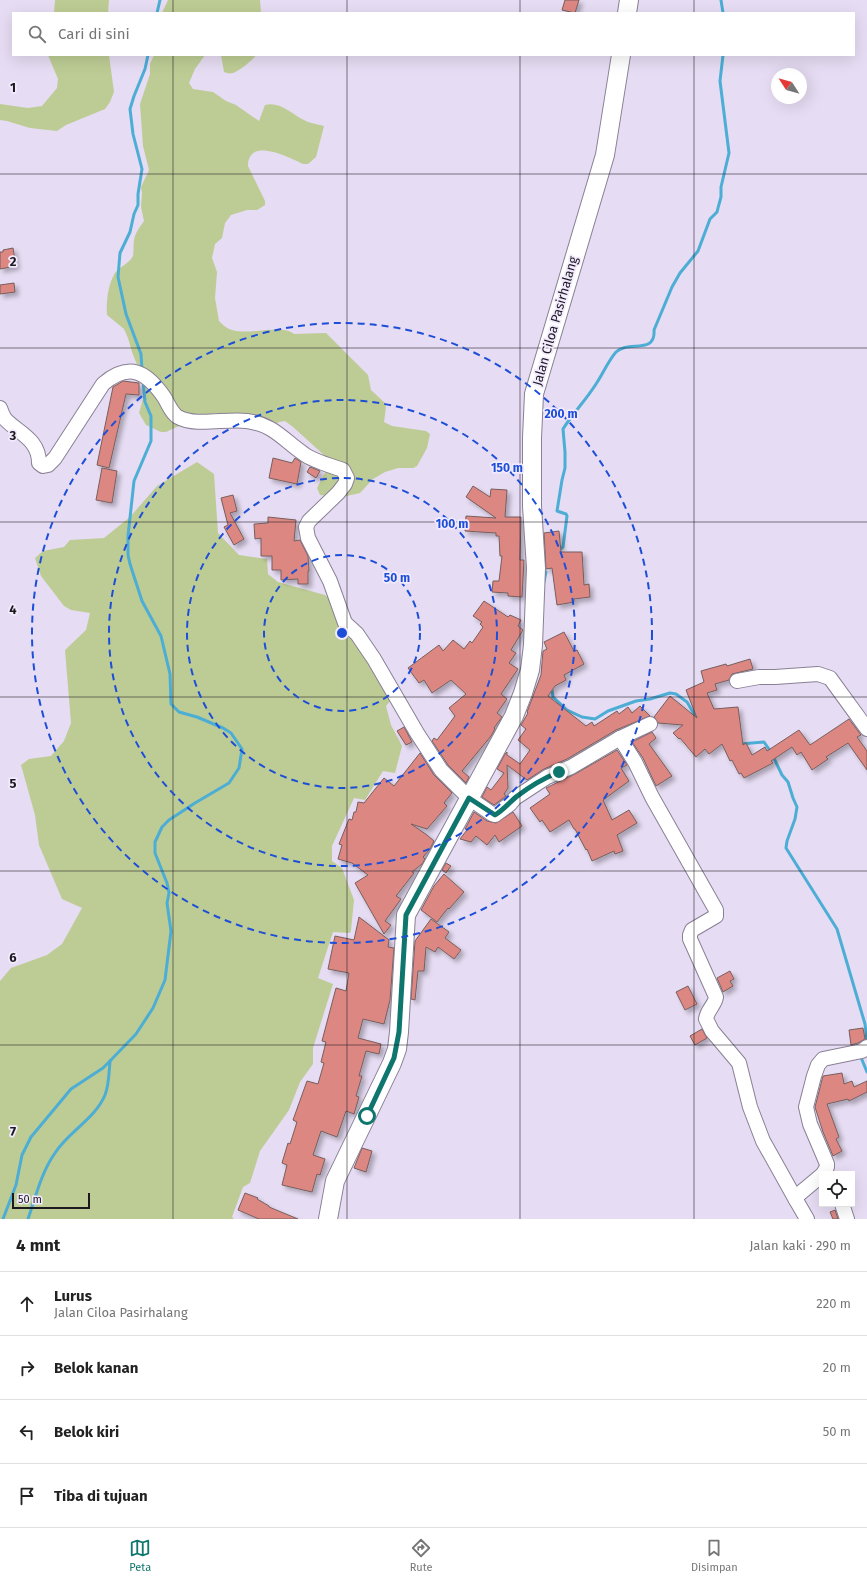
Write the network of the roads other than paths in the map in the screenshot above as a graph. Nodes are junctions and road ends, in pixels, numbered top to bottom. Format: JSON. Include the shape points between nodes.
{"nodes":[{"id":1,"x":629,"y":0,"type":"edge"},
{"id":2,"x":627,"y":12,"type":"edge"},
{"id":3,"x":621,"y":56,"type":"edge"},
{"id":4,"x":0,"y":408,"type":"edge"},
{"id":5,"x":737,"y":681,"type":"dead end"},
{"id":6,"x":650,"y":724,"type":"dead end"},
{"id":7,"x":867,"y":729,"type":"edge"},
{"id":8,"x":620,"y":738,"type":"junction"},
{"id":9,"x":469,"y":798,"type":"junction"},
{"id":10,"x":867,"y":1048,"type":"edge"},
{"id":11,"x":826,"y":1171,"type":"edge"},
{"id":12,"x":819,"y":1178,"type":"edge"},
{"id":13,"x":796,"y":1200,"type":"junction"},
{"id":14,"x":843,"y":1207,"type":"edge"},
{"id":15,"x":328,"y":1219,"type":"edge"},
{"id":16,"x":807,"y":1219,"type":"edge"},
{"id":17,"x":847,"y":1219,"type":"edge"}],
"edges":[{"from":1,"to":2,"type":"main road"},
{"from":3,"to":9,"type":"main road","name":"Jalan Ciloa Pasirhalang","via":[[606,155],[534,394],[532,491],[536,568],[530,670],[514,716]]},
{"from":4,"to":9,"type":"street","via":[[5,418],[36,448],[39,463],[43,466],[55,458],[103,384],[122,372],[133,371],[153,384],[176,417],[207,422],[255,423],[280,433],[305,455],[343,470],[347,478],[345,484],[309,520],[306,527],[308,538],[330,581],[345,623],[357,634],[370,653],[441,770]]},
{"from":5,"to":7,"type":"street","via":[[759,677],[824,675],[830,678]]},
{"from":6,"to":8,"type":"street"},
{"from":8,"to":9,"type":"street","via":[[577,764],[547,777],[495,815]]},
{"from":8,"to":13,"type":"street","via":[[716,910],[716,916],[692,930],[690,935],[716,997],[706,1019],[712,1031],[738,1064],[763,1141]]},
{"from":9,"to":15,"type":"main road","name":"Jalan Ciloa Pasirhalang","via":[[406,915],[397,1049],[335,1181]]},
{"from":10,"to":11,"type":"street","via":[[823,1059],[814,1076],[806,1107],[810,1124],[828,1164]]},
{"from":12,"to":13,"type":"street","via":[[798,1195]]},
{"from":13,"to":16,"type":"street"},
{"from":14,"to":17,"type":"street"}]}
